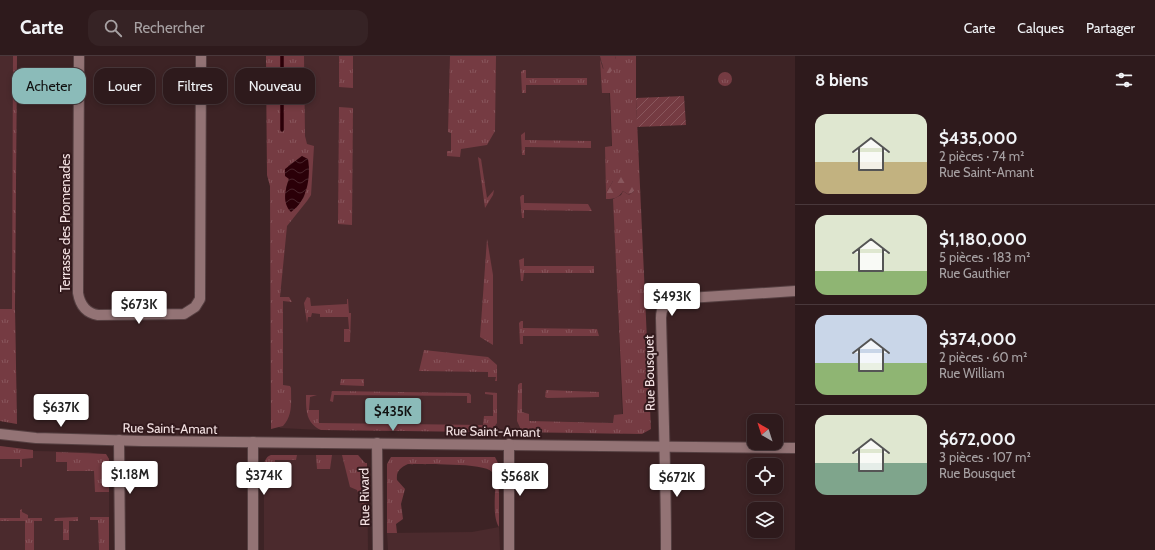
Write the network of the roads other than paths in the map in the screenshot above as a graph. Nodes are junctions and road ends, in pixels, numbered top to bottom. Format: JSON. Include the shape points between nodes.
{"nodes":[{"id":1,"x":79,"y":56,"type":"edge"},
{"id":2,"x":201,"y":56,"type":"edge"},
{"id":3,"x":795,"y":292,"type":"edge"},
{"id":4,"x":0,"y":434,"type":"edge"},
{"id":5,"x":119,"y":440,"type":"junction"},
{"id":6,"x":253,"y":442,"type":"junction"},
{"id":7,"x":377,"y":443,"type":"junction"},
{"id":8,"x":509,"y":444,"type":"junction"},
{"id":9,"x":666,"y":447,"type":"junction"},
{"id":10,"x":795,"y":448,"type":"edge"},
{"id":11,"x":120,"y":550,"type":"edge"},
{"id":12,"x":253,"y":550,"type":"edge"},
{"id":13,"x":378,"y":550,"type":"edge"},
{"id":14,"x":509,"y":550,"type":"edge"},
{"id":15,"x":666,"y":550,"type":"edge"}],
"edges":[{"from":1,"to":2,"type":"street","name":"Terrasse des Promenades","via":[[78,293],[83,308],[98,315],[184,314],[195,307],[200,299]]},
{"from":3,"to":9,"type":"street","name":"Rue Bousquet","via":[[679,298],[667,302],[661,318],[663,427]]},
{"from":4,"to":5,"type":"street","name":"Rue Saint-Amant","via":[[36,438]]},
{"from":5,"to":6,"type":"street","name":"Rue Saint-Amant"},
{"from":5,"to":11,"type":"street"},
{"from":6,"to":7,"type":"street","name":"Rue Saint-Amant"},
{"from":6,"to":12,"type":"street"},
{"from":7,"to":8,"type":"street","name":"Rue Saint-Amant"},
{"from":7,"to":13,"type":"street","name":"Rue Rivard"},
{"from":8,"to":9,"type":"street","name":"Rue Saint-Amant"},
{"from":8,"to":14,"type":"street"},
{"from":9,"to":10,"type":"street","name":"Rue Saint-Amant"},
{"from":9,"to":15,"type":"street","name":"Rue Bousquet"}]}
